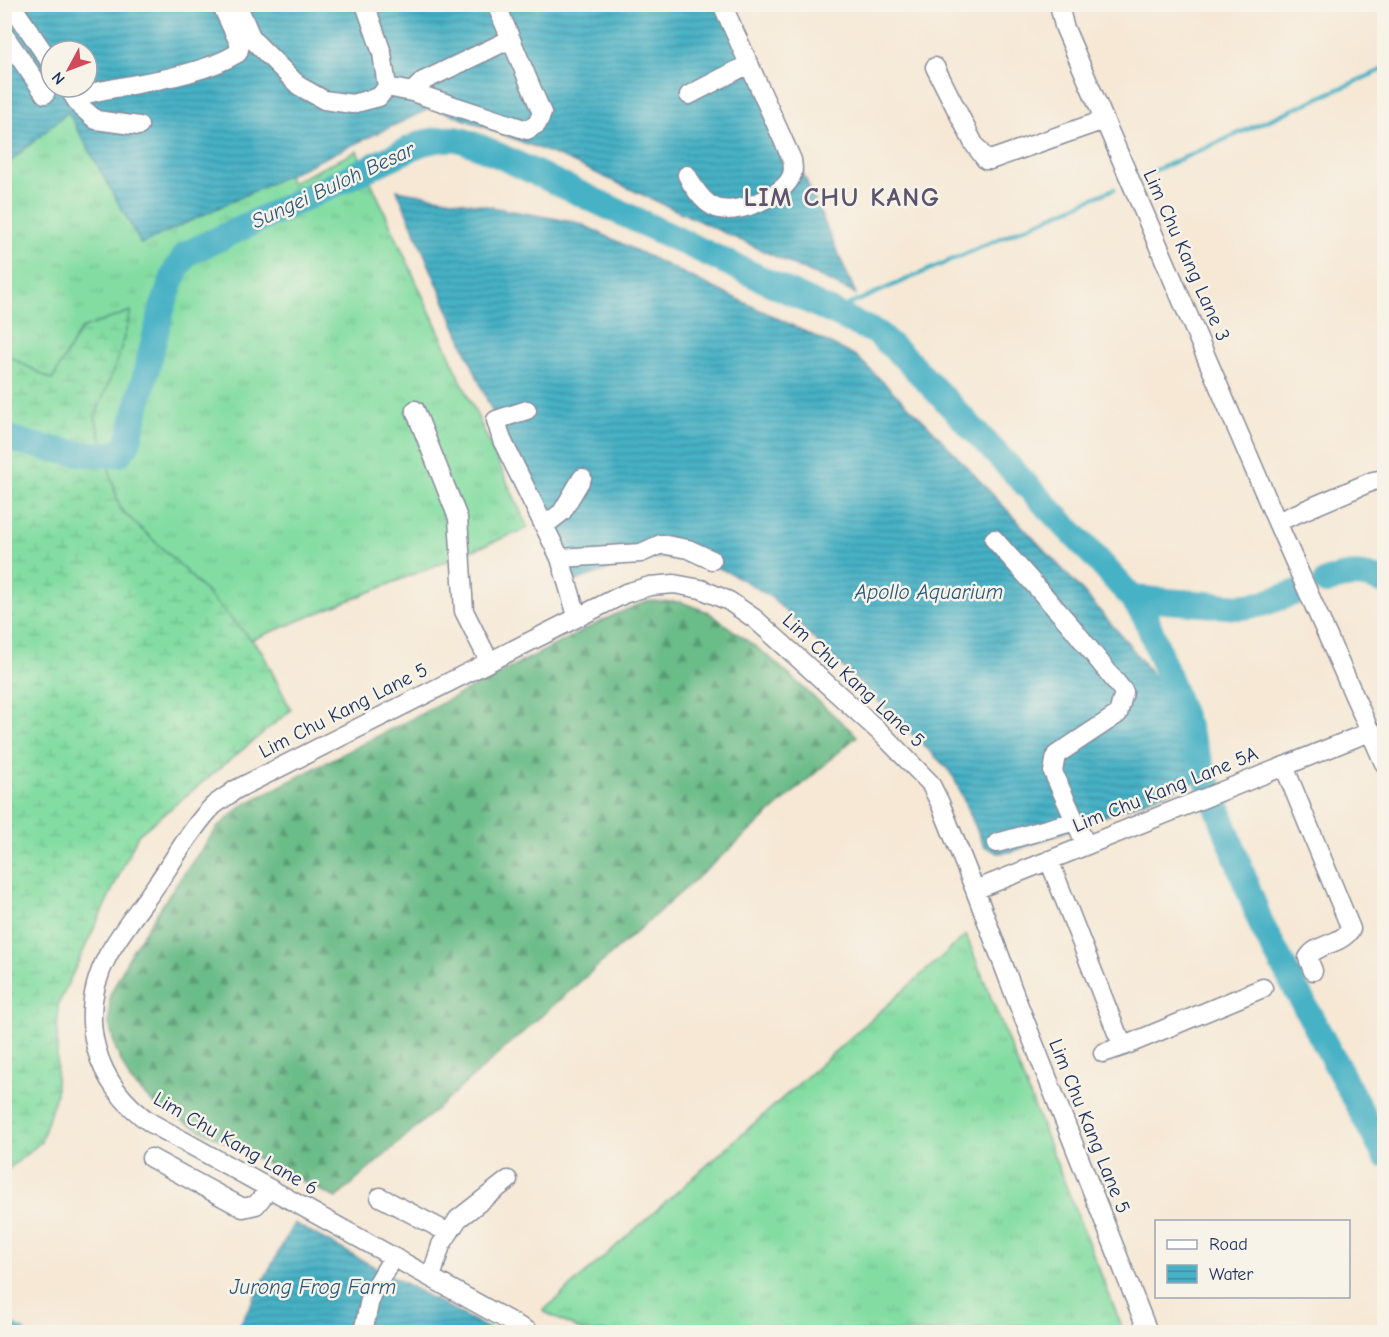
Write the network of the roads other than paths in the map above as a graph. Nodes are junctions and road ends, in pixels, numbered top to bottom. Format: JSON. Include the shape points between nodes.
{"nodes":[{"id":1,"x":11,"y":4,"type":"edge"},
{"id":2,"x":221,"y":4,"type":"edge"},
{"id":3,"x":237,"y":4,"type":"edge"},
{"id":4,"x":365,"y":4,"type":"edge"},
{"id":5,"x":496,"y":4,"type":"edge"},
{"id":6,"x":722,"y":4,"type":"edge"},
{"id":7,"x":1064,"y":6,"type":"edge"},
{"id":8,"x":4,"y":35,"type":"edge"},
{"id":9,"x":511,"y":39,"type":"junction"},
{"id":10,"x":39,"y":45,"type":"edge"},
{"id":11,"x":749,"y":64,"type":"junction"},
{"id":12,"x":934,"y":67,"type":"dead end"},
{"id":13,"x":39,"y":85,"type":"edge"},
{"id":14,"x":387,"y":87,"type":"junction"},
{"id":15,"x":99,"y":88,"type":"edge"},
{"id":16,"x":412,"y":92,"type":"junction"},
{"id":17,"x":689,"y":95,"type":"dead end"},
{"id":18,"x":76,"y":99,"type":"edge"},
{"id":19,"x":1104,"y":120,"type":"junction"},
{"id":20,"x":139,"y":126,"type":"dead end"},
{"id":21,"x":687,"y":175,"type":"dead end"},
{"id":22,"x":414,"y":410,"type":"dead end"},
{"id":23,"x":527,"y":410,"type":"dead end"},
{"id":24,"x":582,"y":478,"type":"dead end"},
{"id":25,"x":1384,"y":478,"type":"edge"},
{"id":26,"x":1277,"y":522,"type":"junction"},
{"id":27,"x":544,"y":526,"type":"junction"},
{"id":28,"x":994,"y":539,"type":"dead end"},
{"id":29,"x":560,"y":558,"type":"junction"},
{"id":30,"x":712,"y":560,"type":"dead end"},
{"id":31,"x":578,"y":616,"type":"junction"},
{"id":32,"x":489,"y":661,"type":"junction"},
{"id":33,"x":1372,"y":731,"type":"junction"},
{"id":34,"x":1384,"y":763,"type":"edge"},
{"id":35,"x":1284,"y":766,"type":"junction"},
{"id":36,"x":213,"y":807,"type":"joint"},
{"id":37,"x":1075,"y":821,"type":"junction"},
{"id":38,"x":997,"y":843,"type":"dead end"},
{"id":39,"x":1086,"y":845,"type":"junction"},
{"id":40,"x":1048,"y":860,"type":"junction"},
{"id":41,"x":975,"y":890,"type":"junction"},
{"id":42,"x":1313,"y":971,"type":"dead end"},
{"id":43,"x":1263,"y":988,"type":"dead end"},
{"id":44,"x":1124,"y":1046,"type":"junction"},
{"id":45,"x":1103,"y":1053,"type":"dead end"},
{"id":46,"x":152,"y":1158,"type":"dead end"},
{"id":47,"x":508,"y":1180,"type":"dead end"},
{"id":48,"x":269,"y":1189,"type":"junction"},
{"id":49,"x":380,"y":1197,"type":"dead end"},
{"id":50,"x":449,"y":1233,"type":"junction"},
{"id":51,"x":393,"y":1257,"type":"junction"},
{"id":52,"x":431,"y":1278,"type":"junction"},
{"id":53,"x":363,"y":1332,"type":"edge"},
{"id":54,"x":530,"y":1332,"type":"edge"},
{"id":55,"x":1148,"y":1332,"type":"edge"}],
"edges":[{"from":1,"to":10,"type":"street"},
{"from":2,"to":15,"type":"street","via":[[240,45],[238,53],[223,62],[155,81]]},
{"from":3,"to":14,"type":"street","via":[[252,39],[299,86],[324,100],[352,104],[379,98]]},
{"from":4,"to":14,"type":"street","via":[[382,53]]},
{"from":5,"to":9,"type":"street"},
{"from":6,"to":11,"type":"street"},
{"from":7,"to":19,"type":"street","name":"Lim Chu Kang Lane 3","via":[[1064,26]]},
{"from":8,"to":13,"type":"street"},
{"from":9,"to":16,"type":"street","via":[[423,81]]},
{"from":9,"to":16,"type":"street","via":[[542,113],[537,124],[527,130]]},
{"from":11,"to":17,"type":"street"},
{"from":11,"to":21,"type":"street","via":[[792,160],[789,181],[769,197],[724,210],[708,202]]},
{"from":12,"to":19,"type":"street","via":[[986,160]]},
{"from":14,"to":16,"type":"street"},
{"from":18,"to":20,"type":"street","via":[[96,120]]},
{"from":19,"to":26,"type":"street","name":"Lim Chu Kang Lane 3"},
{"from":22,"to":32,"type":"street","via":[[458,518],[464,611]]},
{"from":23,"to":27,"type":"street","via":[[496,420]]},
{"from":24,"to":27,"type":"street","via":[[562,512]]},
{"from":25,"to":26,"type":"street"},
{"from":26,"to":33,"type":"street","name":"Lim Chu Kang Lane 3"},
{"from":27,"to":29,"type":"street"},
{"from":28,"to":37,"type":"street","via":[[1124,692],[1118,714],[1056,755],[1053,772]]},
{"from":29,"to":30,"type":"street","via":[[641,553],[661,544],[688,549]]},
{"from":29,"to":31,"type":"street"},
{"from":31,"to":32,"type":"street","name":"Lim Chu Kang Lane 5"},
{"from":31,"to":41,"type":"street","name":"Lim Chu Kang Lane 5","via":[[650,586],[674,584],[729,600],[881,733],[930,783]]},
{"from":32,"to":36,"type":"street","name":"Lim Chu Kang Lane 5","via":[[235,790]]},
{"from":33,"to":34,"type":"street","name":"Lim Chu Kang Lane 3"},
{"from":33,"to":35,"type":"street","name":"Lim Chu Kang Lane 5A"},
{"from":35,"to":39,"type":"street","name":"Lim Chu Kang Lane 5A"},
{"from":35,"to":42,"type":"street","via":[[1351,929],[1346,937],[1311,952],[1308,958]]},
{"from":36,"to":48,"type":"street","name":"Lim Chu Kang Lane 6","via":[[108,956],[97,983],[93,1029],[105,1075],[135,1112]]},
{"from":37,"to":38,"type":"street"},
{"from":37,"to":39,"type":"street"},
{"from":39,"to":40,"type":"street","name":"Lim Chu Kang Lane 5A"},
{"from":40,"to":41,"type":"street","name":"Lim Chu Kang Lane 5A"},
{"from":40,"to":44,"type":"street"},
{"from":41,"to":55,"type":"street","name":"Lim Chu Kang Lane 5"},
{"from":43,"to":44,"type":"street"},
{"from":44,"to":45,"type":"street"},
{"from":46,"to":48,"type":"street","via":[[243,1208],[256,1205]]},
{"from":47,"to":50,"type":"street","via":[[458,1219]]},
{"from":48,"to":51,"type":"street","name":"Lim Chu Kang Lane 6"},
{"from":49,"to":50,"type":"street"},
{"from":50,"to":52,"type":"street"},
{"from":51,"to":52,"type":"street","name":"Lim Chu Kang Lane 6"},
{"from":51,"to":53,"type":"street","via":[[371,1295]]},
{"from":52,"to":54,"type":"street","name":"Lim Chu Kang Lane 6"}]}
